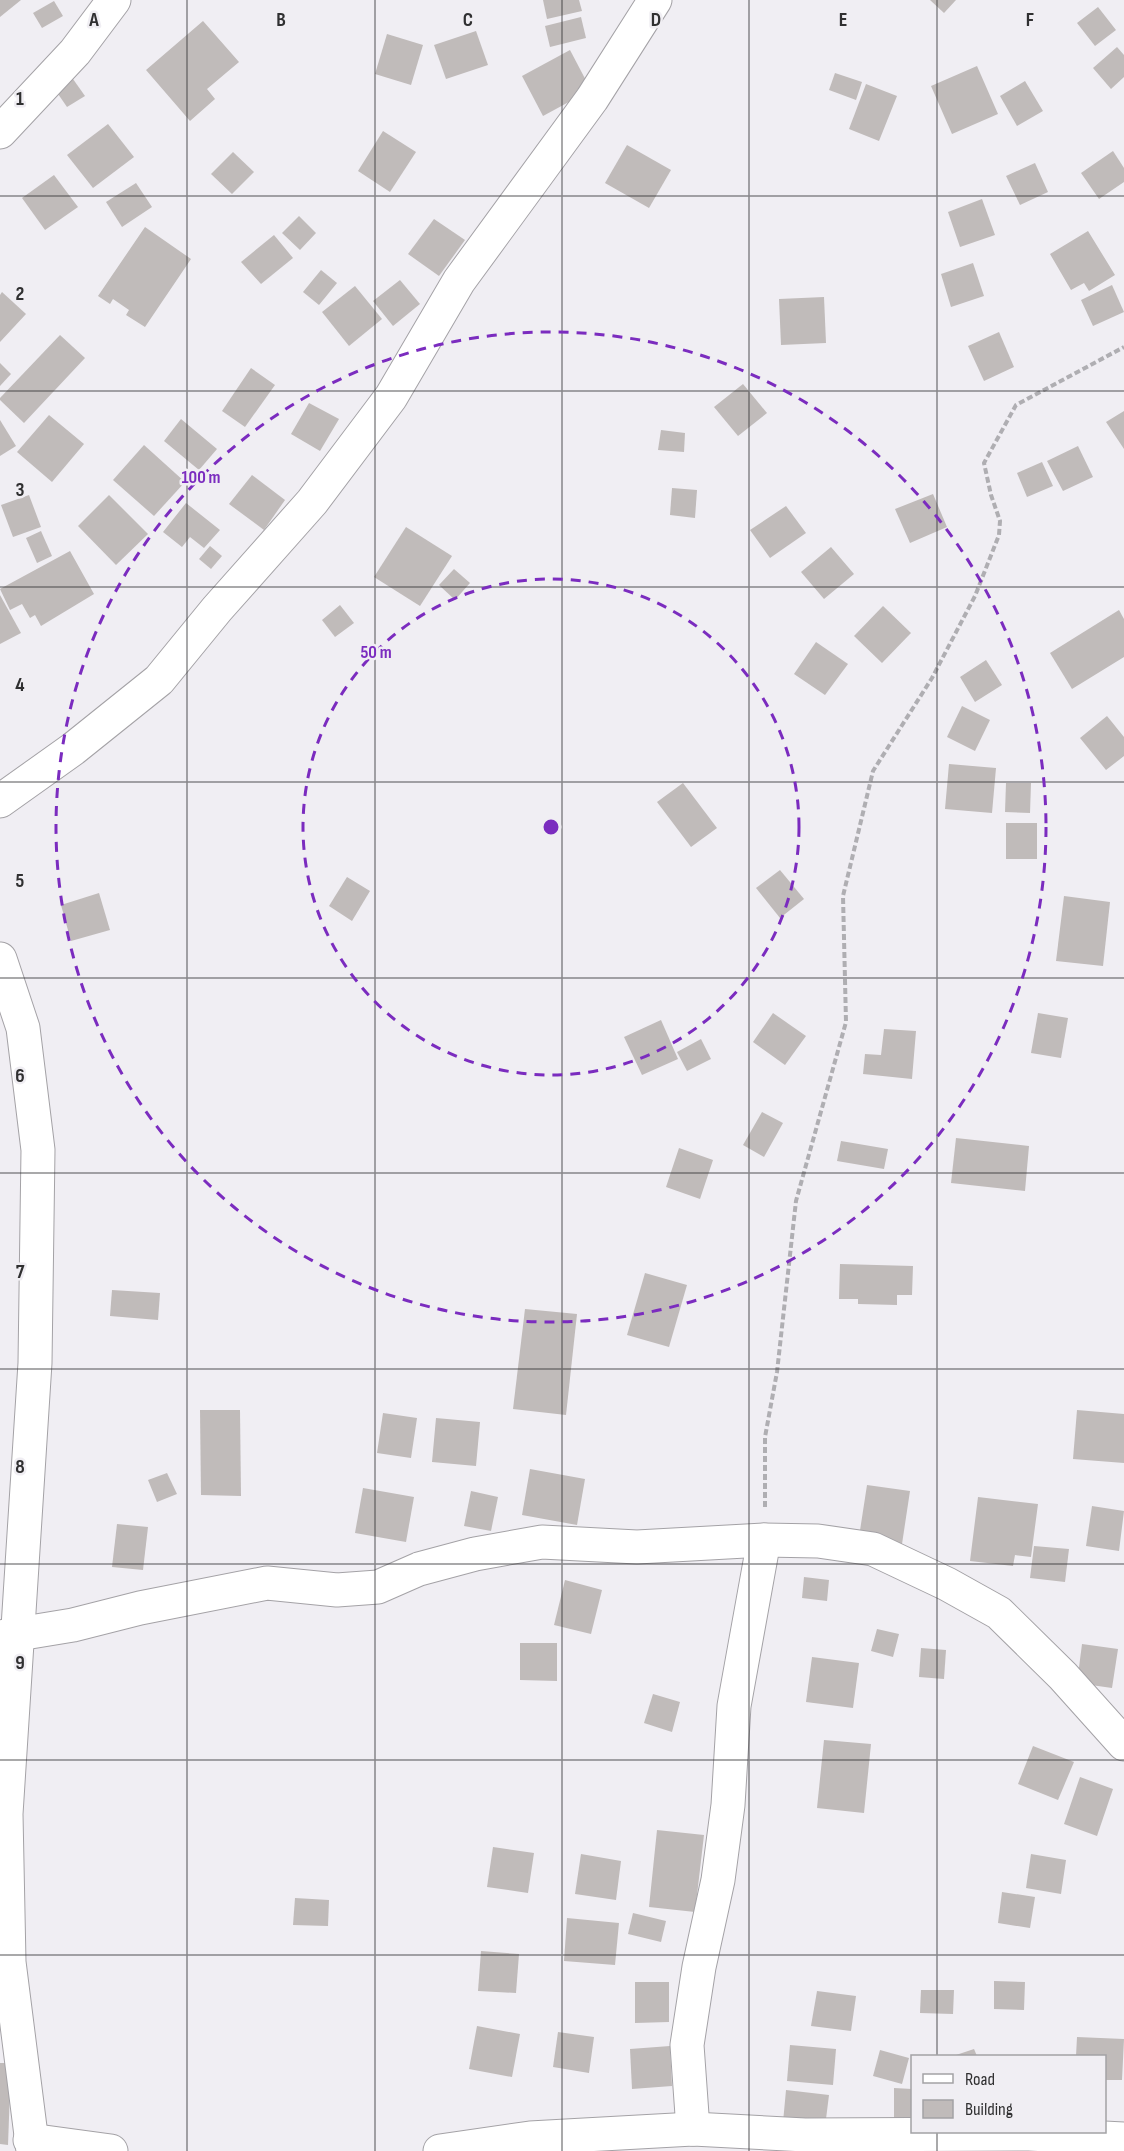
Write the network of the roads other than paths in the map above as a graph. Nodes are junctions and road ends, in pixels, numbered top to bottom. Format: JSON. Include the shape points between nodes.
{"nodes":[{"id":1,"x":114,"y":0,"type":"edge"},
{"id":2,"x":655,"y":0,"type":"edge"},
{"id":3,"x":0,"y":132,"type":"edge"},
{"id":4,"x":0,"y":801,"type":"edge"},
{"id":5,"x":0,"y":959,"type":"edge"},
{"id":6,"x":764,"y":1540,"type":"junction"},
{"id":7,"x":9,"y":1636,"type":"edge"},
{"id":8,"x":1124,"y":1744,"type":"edge"},
{"id":9,"x":693,"y":2129,"type":"junction"},
{"id":10,"x":1124,"y":2139,"type":"edge"},
{"id":11,"x":32,"y":2145,"type":"edge"},
{"id":12,"x":111,"y":2151,"type":"edge"},
{"id":13,"x":440,"y":2151,"type":"edge"}],
"edges":[{"from":1,"to":3,"type":"street","via":[[75,52]]},
{"from":2,"to":4,"type":"street","via":[[592,99],[459,281],[392,397],[312,502],[159,680]]},
{"from":5,"to":7,"type":"street","via":[[23,1028],[38,1150],[34,1363]]},
{"from":6,"to":7,"type":"street","via":[[638,1547],[542,1542],[419,1569],[378,1587],[337,1590],[267,1583]]},
{"from":6,"to":8,"type":"street","via":[[818,1541],[873,1549],[999,1613]]},
{"from":6,"to":9,"type":"street","via":[[734,1706],[728,1805],[718,1880],[687,2045]]},
{"from":7,"to":11,"type":"street","via":[[9,1962]]},
{"from":9,"to":10,"type":"street","via":[[805,2135],[1029,2134]]},
{"from":9,"to":13,"type":"street","via":[[530,2138]]},
{"from":11,"to":12,"type":"street"}]}
